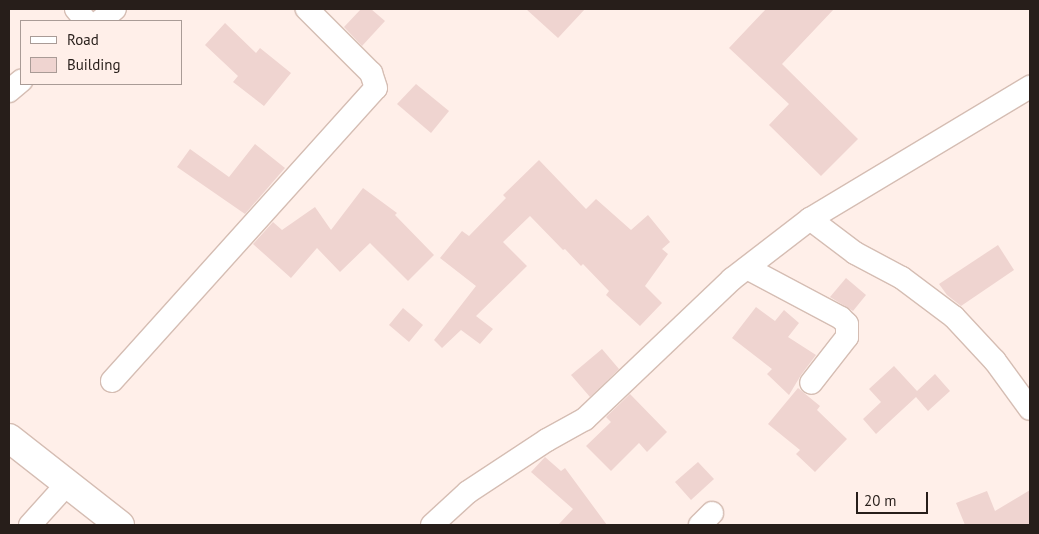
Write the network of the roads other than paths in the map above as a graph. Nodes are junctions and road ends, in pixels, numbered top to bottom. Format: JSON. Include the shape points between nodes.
{"nodes":[{"id":1,"x":76,"y":9,"type":"edge"},
{"id":2,"x":115,"y":9,"type":"edge"},
{"id":3,"x":307,"y":9,"type":"edge"},
{"id":4,"x":85,"y":20,"type":"edge"},
{"id":5,"x":101,"y":20,"type":"edge"},
{"id":6,"x":20,"y":82,"type":"edge"},
{"id":7,"x":1030,"y":88,"type":"edge"},
{"id":8,"x":9,"y":91,"type":"edge"},
{"id":9,"x":810,"y":219,"type":"junction"},
{"id":10,"x":747,"y":268,"type":"junction"},
{"id":11,"x":112,"y":381,"type":"dead end"},
{"id":12,"x":811,"y":383,"type":"dead end"},
{"id":13,"x":1030,"y":409,"type":"edge"},
{"id":14,"x":9,"y":438,"type":"edge"},
{"id":15,"x":67,"y":484,"type":"junction"},
{"id":16,"x":30,"y":525,"type":"edge"},
{"id":17,"x":120,"y":525,"type":"edge"},
{"id":18,"x":432,"y":525,"type":"edge"}],
"edges":[{"from":1,"to":4,"type":"street"},
{"from":2,"to":5,"type":"street"},
{"from":3,"to":11,"type":"street","via":[[371,73],[376,88]]},
{"from":6,"to":8,"type":"street"},
{"from":7,"to":9,"type":"street"},
{"from":9,"to":10,"type":"street"},
{"from":9,"to":13,"type":"street","via":[[855,253],[902,278],[954,316]]},
{"from":10,"to":12,"type":"street","via":[[847,324],[847,337]]},
{"from":10,"to":18,"type":"street","via":[[585,419],[468,492]]},
{"from":14,"to":15,"type":"main road"},
{"from":15,"to":16,"type":"street"},
{"from":15,"to":17,"type":"main road"}]}
